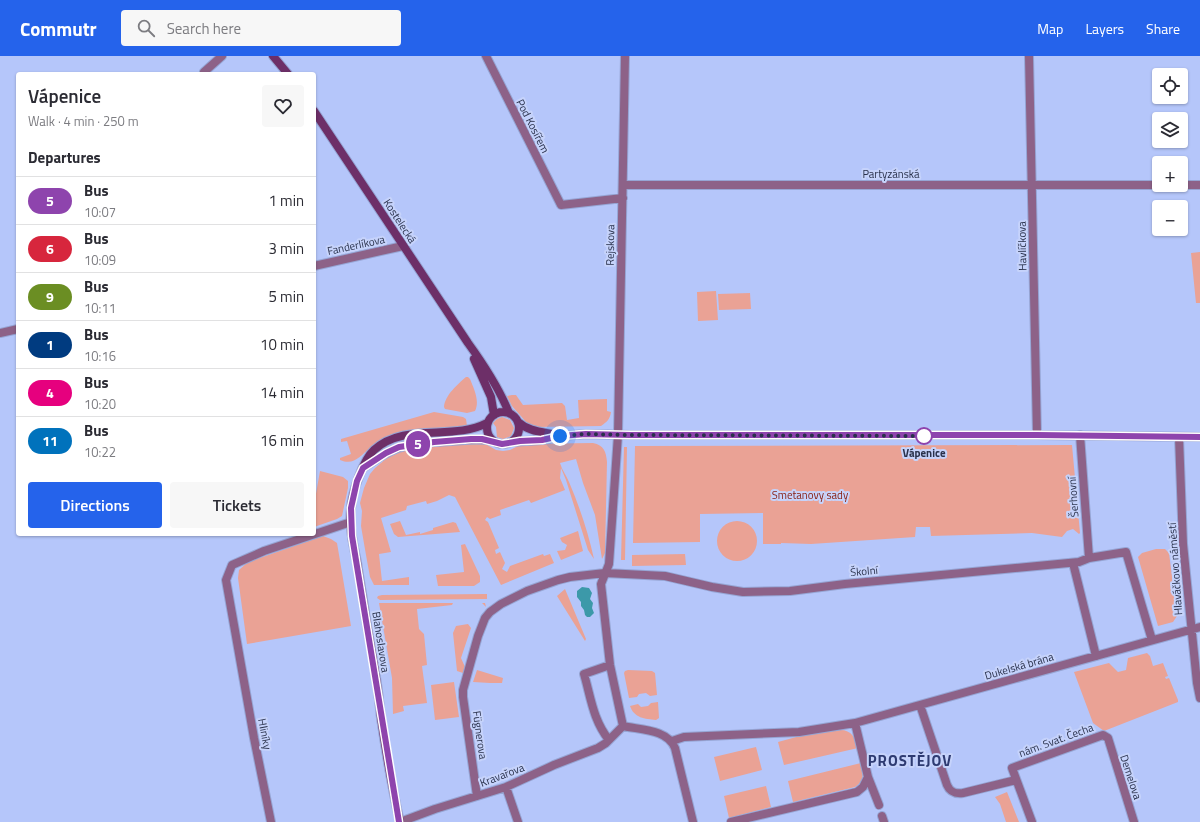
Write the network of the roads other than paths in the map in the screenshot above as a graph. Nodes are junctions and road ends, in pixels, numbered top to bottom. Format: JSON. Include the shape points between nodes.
{"nodes":[{"id":1,"x":222,"y":56,"type":"edge"},
{"id":2,"x":274,"y":56,"type":"edge"},
{"id":3,"x":486,"y":56,"type":"edge"},
{"id":4,"x":625,"y":56,"type":"edge"},
{"id":5,"x":1029,"y":56,"type":"edge"},
{"id":6,"x":204,"y":72,"type":"edge"},
{"id":7,"x":286,"y":72,"type":"edge"},
{"id":8,"x":316,"y":114,"type":"edge"},
{"id":9,"x":623,"y":185,"type":"junction"},
{"id":10,"x":1032,"y":185,"type":"junction"},
{"id":11,"x":1152,"y":185,"type":"edge"},
{"id":12,"x":1188,"y":185,"type":"edge"},
{"id":13,"x":1200,"y":185,"type":"edge"},
{"id":14,"x":623,"y":198,"type":"junction"},
{"id":15,"x":403,"y":246,"type":"junction"},
{"id":16,"x":316,"y":266,"type":"edge"},
{"id":17,"x":16,"y":329,"type":"edge"},
{"id":18,"x":0,"y":333,"type":"edge"},
{"id":19,"x":468,"y":343,"type":"junction"},
{"id":20,"x":509,"y":413,"type":"junction"},
{"id":21,"x":494,"y":415,"type":"junction"},
{"id":22,"x":518,"y":422,"type":"junction"},
{"id":23,"x":487,"y":423,"type":"junction"},
{"id":24,"x":618,"y":435,"type":"junction"},
{"id":25,"x":1037,"y":435,"type":"junction"},
{"id":26,"x":1080,"y":435,"type":"junction"},
{"id":27,"x":560,"y":436,"type":"junction"},
{"id":28,"x":1179,"y":437,"type":"junction"},
{"id":29,"x":1200,"y":437,"type":"edge"},
{"id":30,"x":493,"y":441,"type":"junction"},
{"id":31,"x":510,"y":442,"type":"junction"},
{"id":32,"x":363,"y":468,"type":"junction"},
{"id":33,"x":351,"y":522,"type":"junction"},
{"id":34,"x":316,"y":534,"type":"edge"},
{"id":35,"x":309,"y":536,"type":"edge"},
{"id":36,"x":1089,"y":558,"type":"junction"},
{"id":37,"x":1073,"y":563,"type":"junction"},
{"id":38,"x":605,"y":573,"type":"junction"},
{"id":39,"x":507,"y":601,"type":"joint"},
{"id":40,"x":1200,"y":627,"type":"edge"},
{"id":41,"x":1191,"y":630,"type":"junction"},
{"id":42,"x":1152,"y":640,"type":"junction"},
{"id":43,"x":1096,"y":656,"type":"junction"},
{"id":44,"x":610,"y":665,"type":"junction"},
{"id":45,"x":1198,"y":683,"type":"edge"},
{"id":46,"x":1200,"y":698,"type":"edge"},
{"id":47,"x":920,"y":705,"type":"junction"},
{"id":48,"x":855,"y":723,"type":"junction"},
{"id":49,"x":623,"y":726,"type":"junction"},
{"id":50,"x":1108,"y":738,"type":"joint"},
{"id":51,"x":609,"y":740,"type":"junction"},
{"id":52,"x":672,"y":741,"type":"junction"},
{"id":53,"x":868,"y":777,"type":"junction"},
{"id":54,"x":1016,"y":780,"type":"junction"},
{"id":55,"x":506,"y":787,"type":"junction"},
{"id":56,"x":477,"y":796,"type":"junction"},
{"id":57,"x":879,"y":805,"type":"dead end"},
{"id":58,"x":271,"y":822,"type":"edge"},
{"id":59,"x":399,"y":822,"type":"edge"},
{"id":60,"x":518,"y":822,"type":"edge"},
{"id":61,"x":693,"y":822,"type":"edge"},
{"id":62,"x":731,"y":822,"type":"edge"},
{"id":63,"x":1032,"y":822,"type":"edge"},
{"id":64,"x":1134,"y":822,"type":"edge"}],
"edges":[{"from":1,"to":6,"type":"street"},
{"from":2,"to":7,"type":"main road"},
{"from":3,"to":14,"type":"street","name":"Pod Kosířem","via":[[561,205]]},
{"from":4,"to":9,"type":"street","name":"Rejskova"},
{"from":5,"to":10,"type":"street","name":"Havlíčkova"},
{"from":8,"to":15,"type":"main road","name":"Kostelecká"},
{"from":9,"to":10,"type":"street","name":"Partyzánská"},
{"from":9,"to":14,"type":"street","name":"Rejskova"},
{"from":10,"to":11,"type":"street","name":"Partyzánská"},
{"from":10,"to":25,"type":"street","name":"Havlíčkova"},
{"from":12,"to":13,"type":"street"},
{"from":14,"to":24,"type":"street","name":"Rejskova"},
{"from":15,"to":16,"type":"street","name":"Fanderlíkova"},
{"from":15,"to":19,"type":"main road","name":"Kostelecká"},
{"from":17,"to":18,"type":"street"},
{"from":19,"to":20,"type":"main road","name":"Kostelecká","via":[[502,395]]},
{"from":19,"to":21,"type":"main road","name":"Kostelecká","via":[[491,397]]},
{"from":20,"to":21,"type":"main road"},
{"from":20,"to":22,"type":"main road"},
{"from":21,"to":23,"type":"main road"},
{"from":22,"to":27,"type":"main road","via":[[531,430]]},
{"from":22,"to":31,"type":"main road","via":[[518,433]]},
{"from":23,"to":30,"type":"main road","via":[[487,433]]},
{"from":23,"to":32,"type":"main road","name":"Blahoslavova","via":[[472,428],[393,438],[374,450]]},
{"from":24,"to":25,"type":"main road"},
{"from":24,"to":27,"type":"main road"},
{"from":24,"to":38,"type":"street","name":"Rejskova","via":[[609,564]]},
{"from":25,"to":26,"type":"main road"},
{"from":26,"to":28,"type":"main road"},
{"from":26,"to":36,"type":"street","name":"Šerhovní"},
{"from":27,"to":31,"type":"main road"},
{"from":28,"to":29,"type":"main road"},
{"from":28,"to":41,"type":"street","name":"Hlaváčkovo náměstí","via":[[1183,544]]},
{"from":30,"to":31,"type":"main road","via":[[502,444]]},
{"from":30,"to":32,"type":"main road","via":[[471,439],[399,447]]},
{"from":32,"to":33,"type":"main road","name":"Blahoslavova","via":[[352,498]]},
{"from":33,"to":34,"type":"street","name":"Hliníky"},
{"from":33,"to":59,"type":"main road","name":"Blahoslavova"},
{"from":35,"to":58,"type":"street","name":"Hliníky","via":[[232,565],[226,580]]},
{"from":36,"to":37,"type":"street","name":"Školní"},
{"from":36,"to":42,"type":"street","name":"Školní","via":[[1126,552]]},
{"from":37,"to":38,"type":"street","name":"Školní","via":[[790,591],[743,592],[665,576]]},
{"from":37,"to":43,"type":"street"},
{"from":38,"to":39,"type":"street","name":"Školní","via":[[558,580]]},
{"from":38,"to":44,"type":"street","name":"Rejskova","via":[[601,584]]},
{"from":39,"to":56,"type":"street","name":"Fügnerova","via":[[495,607],[485,618],[463,690]]},
{"from":40,"to":41,"type":"street","name":"Dukelská brána"},
{"from":41,"to":42,"type":"street","name":"Dukelská brána"},
{"from":41,"to":45,"type":"street","name":"Hlaváčkovo náměstí"},
{"from":42,"to":43,"type":"street","name":"Dukelská brána"},
{"from":43,"to":47,"type":"street","name":"Dukelská brána"},
{"from":44,"to":49,"type":"street","name":"Rejskova"},
{"from":44,"to":51,"type":"street","via":[[584,674],[597,720]]},
{"from":45,"to":46,"type":"street","name":"Hlaváčkovo náměstí"},
{"from":47,"to":48,"type":"street","name":"Dukelská brána"},
{"from":47,"to":54,"type":"street","via":[[950,790],[955,793],[977,790]]},
{"from":48,"to":52,"type":"street","name":"Dukelská brána","via":[[799,732],[684,737]]},
{"from":48,"to":53,"type":"street"},
{"from":49,"to":51,"type":"street","name":"Kravařova"},
{"from":49,"to":52,"type":"street","via":[[663,734]]},
{"from":50,"to":54,"type":"street","name":"nám. Svat. Čecha","via":[[1103,735],[1096,737],[1012,768]]},
{"from":50,"to":64,"type":"street","name":"Demelova"},
{"from":51,"to":55,"type":"street","name":"Kravařova","via":[[598,748]]},
{"from":52,"to":61,"type":"street"},
{"from":53,"to":57,"type":"street"},
{"from":53,"to":62,"type":"street","via":[[863,787],[856,792]]},
{"from":54,"to":63,"type":"street"},
{"from":55,"to":56,"type":"street","name":"Kravařova"},
{"from":55,"to":60,"type":"street"},
{"from":56,"to":59,"type":"street","name":"Kravařova"}]}
